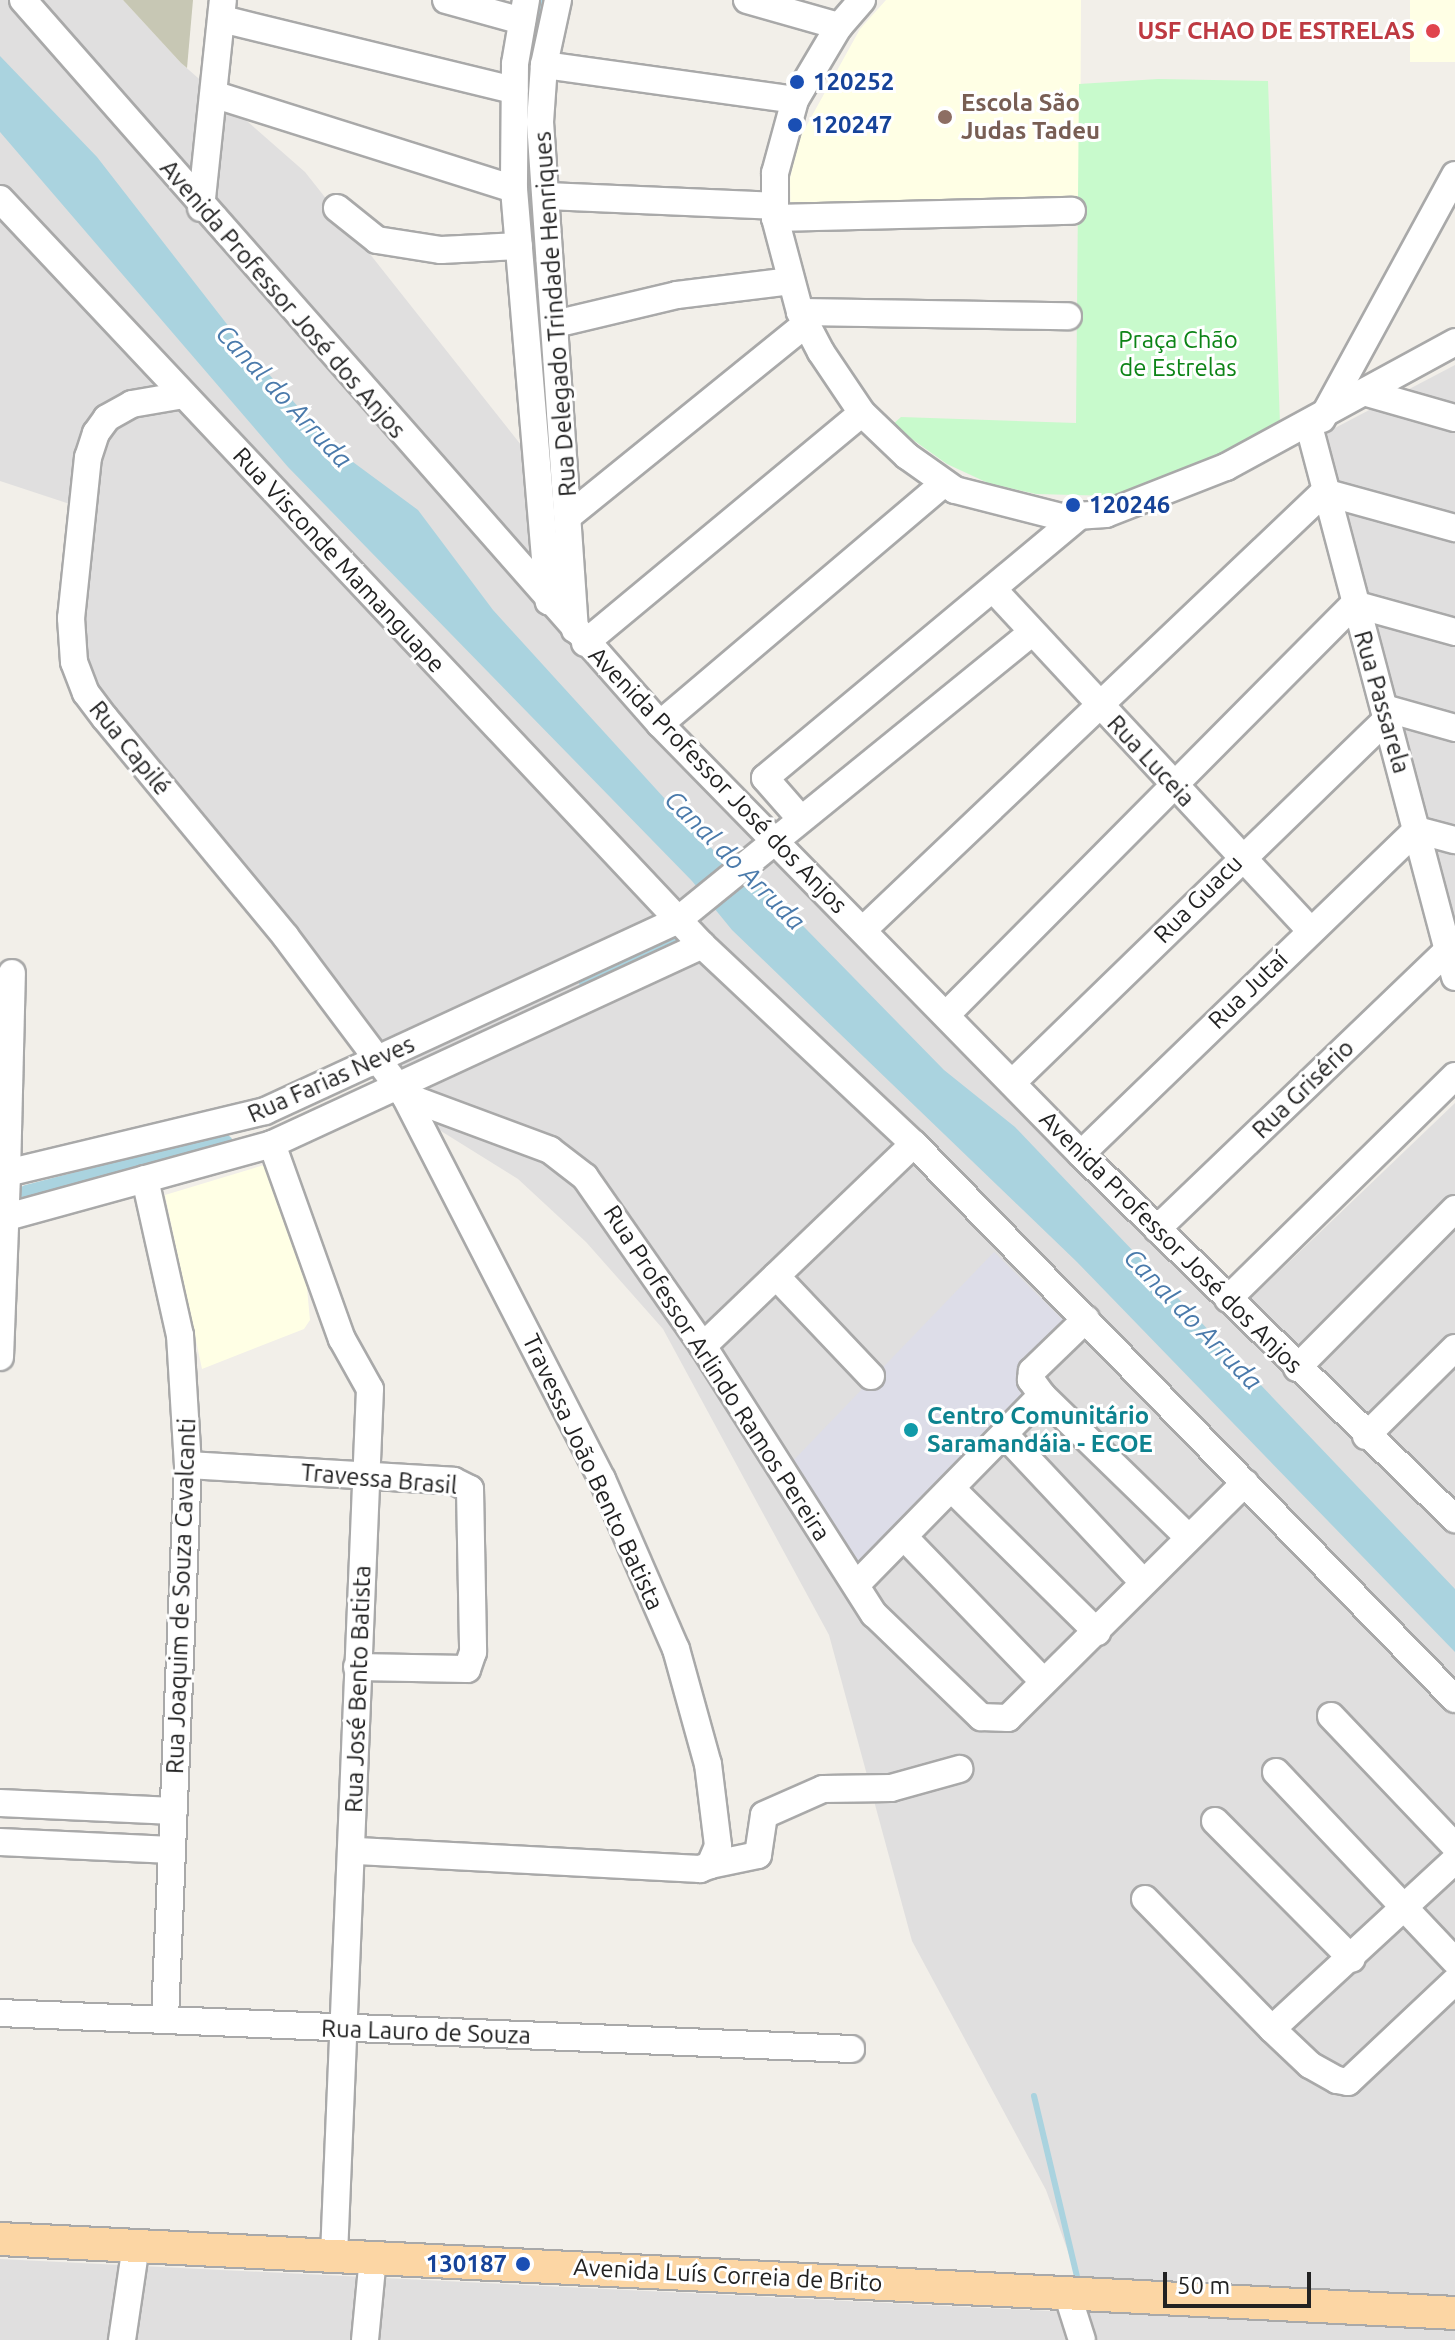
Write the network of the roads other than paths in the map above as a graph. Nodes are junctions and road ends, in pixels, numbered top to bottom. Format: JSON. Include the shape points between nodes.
{"nodes":[{"id":1,"x":23,"y":0,"type":"edge"},
{"id":2,"x":446,"y":0,"type":"edge"},
{"id":3,"x":558,"y":0,"type":"edge"},
{"id":4,"x":747,"y":0,"type":"edge"},
{"id":5,"x":862,"y":0,"type":"edge"},
{"id":6,"x":223,"y":9,"type":"edge"},
{"id":7,"x":524,"y":10,"type":"edge"},
{"id":8,"x":839,"y":26,"type":"junction"},
{"id":9,"x":544,"y":65,"type":"junction"},
{"id":10,"x":514,"y":90,"type":"junction"},
{"id":11,"x":216,"y":95,"type":"junction"},
{"id":12,"x":795,"y":100,"type":"junction"},
{"id":13,"x":1454,"y":179,"type":"edge"},
{"id":14,"x":514,"y":189,"type":"junction"},
{"id":15,"x":547,"y":196,"type":"junction"},
{"id":16,"x":0,"y":199,"type":"edge"},
{"id":17,"x":201,"y":208,"type":"junction"},
{"id":18,"x":337,"y":208,"type":"dead end"},
{"id":19,"x":1072,"y":211,"type":"dead end"},
{"id":20,"x":774,"y":212,"type":"junction"},
{"id":21,"x":519,"y":246,"type":"junction"},
{"id":22,"x":791,"y":281,"type":"junction"},
{"id":23,"x":1068,"y":316,"type":"dead end"},
{"id":24,"x":803,"y":318,"type":"junction"},
{"id":25,"x":555,"y":324,"type":"junction"},
{"id":26,"x":1455,"y":342,"type":"edge"},
{"id":27,"x":1367,"y":393,"type":"junction"},
{"id":28,"x":184,"y":395,"type":"junction"},
{"id":29,"x":862,"y":413,"type":"junction"},
{"id":30,"x":1455,"y":418,"type":"edge"},
{"id":31,"x":1315,"y":422,"type":"junction"},
{"id":32,"x":944,"y":483,"type":"junction"},
{"id":33,"x":1324,"y":492,"type":"junction"},
{"id":34,"x":570,"y":515,"type":"junction"},
{"id":35,"x":1078,"y":517,"type":"junction"},
{"id":36,"x":1455,"y":528,"type":"edge"},
{"id":37,"x":994,"y":590,"type":"junction"},
{"id":38,"x":549,"y":602,"type":"junction"},
{"id":39,"x":1354,"y":604,"type":"junction"},
{"id":40,"x":1455,"y":632,"type":"edge"},
{"id":41,"x":1031,"y":633,"type":"junction"},
{"id":42,"x":580,"y":636,"type":"junction"},
{"id":43,"x":1101,"y":708,"type":"junction"},
{"id":44,"x":1386,"y":713,"type":"junction"},
{"id":45,"x":660,"y":724,"type":"junction"},
{"id":46,"x":1455,"y":728,"type":"edge"},
{"id":47,"x":1170,"y":785,"type":"junction"},
{"id":48,"x":800,"y":818,"type":"junction"},
{"id":49,"x":1417,"y":830,"type":"junction"},
{"id":50,"x":1455,"y":840,"type":"edge"},
{"id":51,"x":765,"y":846,"type":"junction"},
{"id":52,"x":1241,"y":856,"type":"junction"},
{"id":53,"x":686,"y":913,"type":"junction"},
{"id":54,"x":863,"y":930,"type":"junction"},
{"id":55,"x":1310,"y":930,"type":"junction"},
{"id":56,"x":702,"y":945,"type":"junction"},
{"id":57,"x":1452,"y":950,"type":"edge"},
{"id":58,"x":12,"y":973,"type":"dead end"},
{"id":59,"x":1455,"y":977,"type":"edge"},
{"id":60,"x":947,"y":1014,"type":"junction"},
{"id":61,"x":1455,"y":1076,"type":"edge"},
{"id":62,"x":394,"y":1078,"type":"junction"},
{"id":63,"x":1012,"y":1083,"type":"junction"},
{"id":64,"x":272,"y":1144,"type":"junction"},
{"id":65,"x":914,"y":1144,"type":"junction"},
{"id":66,"x":1081,"y":1154,"type":"junction"},
{"id":67,"x":7,"y":1173,"type":"junction"},
{"id":68,"x":145,"y":1179,"type":"junction"},
{"id":69,"x":1455,"y":1209,"type":"edge"},
{"id":70,"x":3,"y":1217,"type":"edge"},
{"id":71,"x":1157,"y":1229,"type":"junction"},
{"id":72,"x":776,"y":1276,"type":"junction"},
{"id":73,"x":1228,"y":1299,"type":"junction"},
{"id":74,"x":1086,"y":1319,"type":"junction"},
{"id":75,"x":703,"y":1346,"type":"junction"},
{"id":76,"x":1455,"y":1348,"type":"edge"},
{"id":77,"x":0,"y":1357,"type":"edge"},
{"id":78,"x":1297,"y":1368,"type":"junction"},
{"id":79,"x":871,"y":1376,"type":"dead end"},
{"id":80,"x":1042,"y":1395,"type":"junction"},
{"id":81,"x":1005,"y":1435,"type":"junction"},
{"id":82,"x":1366,"y":1436,"type":"junction"},
{"id":83,"x":188,"y":1465,"type":"junction"},
{"id":84,"x":367,"y":1476,"type":"junction"},
{"id":85,"x":1245,"y":1483,"type":"junction"},
{"id":86,"x":952,"y":1489,"type":"junction"},
{"id":87,"x":1455,"y":1519,"type":"edge"},
{"id":88,"x":904,"y":1537,"type":"junction"},
{"id":89,"x":1188,"y":1537,"type":"junction"},
{"id":90,"x":1143,"y":1582,"type":"junction"},
{"id":91,"x":856,"y":1585,"type":"junction"},
{"id":92,"x":1097,"y":1632,"type":"junction"},
{"id":93,"x":357,"y":1667,"type":"junction"},
{"id":94,"x":1042,"y":1680,"type":"junction"},
{"id":95,"x":1455,"y":1699,"type":"edge"},
{"id":96,"x":1331,"y":1716,"type":"dead end"},
{"id":97,"x":959,"y":1769,"type":"dead end"},
{"id":98,"x":1276,"y":1772,"type":"dead end"},
{"id":99,"x":0,"y":1803,"type":"edge"},
{"id":100,"x":174,"y":1811,"type":"junction"},
{"id":101,"x":1215,"y":1821,"type":"dead end"},
{"id":102,"x":0,"y":1842,"type":"edge"},
{"id":103,"x":1455,"y":1846,"type":"edge"},
{"id":104,"x":172,"y":1850,"type":"junction"},
{"id":105,"x":352,"y":1851,"type":"junction"},
{"id":106,"x":1455,"y":1860,"type":"edge"},
{"id":107,"x":705,"y":1867,"type":"junction"},
{"id":108,"x":1145,"y":1899,"type":"dead end"},
{"id":109,"x":1405,"y":1908,"type":"junction"},
{"id":110,"x":1352,"y":1959,"type":"junction"},
{"id":111,"x":1455,"y":1961,"type":"edge"},
{"id":112,"x":1455,"y":1981,"type":"edge"},
{"id":113,"x":0,"y":2013,"type":"edge"},
{"id":114,"x":165,"y":2018,"type":"junction"},
{"id":115,"x":343,"y":2029,"type":"junction"},
{"id":116,"x":1272,"y":2029,"type":"junction"},
{"id":117,"x":851,"y":2049,"type":"dead end"},
{"id":118,"x":0,"y":2239,"type":"edge"},
{"id":119,"x":136,"y":2245,"type":"junction"},
{"id":120,"x":334,"y":2254,"type":"junction"},
{"id":121,"x":373,"y":2257,"type":"junction"},
{"id":122,"x":1067,"y":2293,"type":"junction"},
{"id":123,"x":1455,"y":2313,"type":"edge"},
{"id":124,"x":122,"y":2340,"type":"edge"},
{"id":125,"x":365,"y":2340,"type":"edge"},
{"id":126,"x":1082,"y":2340,"type":"edge"}],
"edges":[{"from":1,"to":17,"type":"street","name":"Avenida Professor José dos Anjos"},
{"from":2,"to":7,"type":"street"},
{"from":3,"to":9,"type":"street","name":"Rua Delegado Trindade Henriques"},
{"from":4,"to":8,"type":"street"},
{"from":5,"to":8,"type":"street"},
{"from":6,"to":10,"type":"street"},
{"from":6,"to":11,"type":"street"},
{"from":7,"to":10,"type":"street","name":"Rua Delegado Trindade Henriques"},
{"from":8,"to":12,"type":"street"},
{"from":9,"to":12,"type":"street"},
{"from":9,"to":15,"type":"street","name":"Rua Delegado Trindade Henriques","via":[[540,122]]},
{"from":10,"to":14,"type":"street","name":"Rua Delegado Trindade Henriques"},
{"from":11,"to":14,"type":"street"},
{"from":11,"to":17,"type":"street"},
{"from":12,"to":20,"type":"street","via":[[775,173]]},
{"from":13,"to":31,"type":"street"},
{"from":14,"to":21,"type":"street","name":"Rua Delegado Trindade Henriques"},
{"from":15,"to":20,"type":"street"},
{"from":15,"to":25,"type":"street","name":"Rua Delegado Trindade Henriques"},
{"from":16,"to":28,"type":"street","name":"Rua Visconde Mamanguape"},
{"from":17,"to":38,"type":"street","name":"Avenida Professor José dos Anjos"},
{"from":18,"to":21,"type":"street","via":[[377,240],[441,250]]},
{"from":19,"to":20,"type":"street"},
{"from":20,"to":22,"type":"street"},
{"from":21,"to":38,"type":"street","name":"Rua Delegado Trindade Henriques"},
{"from":22,"to":24,"type":"street"},
{"from":22,"to":25,"type":"street","via":[[677,295]]},
{"from":23,"to":24,"type":"street"},
{"from":24,"to":29,"type":"street"},
{"from":24,"to":34,"type":"street"},
{"from":25,"to":34,"type":"street","name":"Rua Delegado Trindade Henriques"},
{"from":26,"to":27,"type":"street"},
{"from":27,"to":30,"type":"street"},
{"from":27,"to":31,"type":"street"},
{"from":28,"to":53,"type":"street","name":"Rua Visconde Mamanguape"},
{"from":28,"to":62,"type":"street","name":"Rua Capilé","via":[[132,404],[107,418],[96,433],[88,457],[71,618],[74,662],[86,693],[105,718]]},
{"from":29,"to":32,"type":"street"},
{"from":29,"to":42,"type":"street"},
{"from":31,"to":33,"type":"street","name":"Rua Passarela"},
{"from":31,"to":35,"type":"street","via":[[1168,492],[1106,514]]},
{"from":32,"to":35,"type":"street","via":[[1017,509]]},
{"from":32,"to":45,"type":"street"},
{"from":33,"to":36,"type":"street"},
{"from":33,"to":39,"type":"street","name":"Rua Passarela"},
{"from":33,"to":43,"type":"street"},
{"from":34,"to":42,"type":"street","name":"Rua Delegado Trindade Henriques"},
{"from":35,"to":37,"type":"street"},
{"from":37,"to":41,"type":"street","name":"Rua Luceia"},
{"from":37,"to":48,"type":"street","via":[[765,778]]},
{"from":38,"to":42,"type":"street","name":"Avenida Professor José dos Anjos"},
{"from":39,"to":40,"type":"street"},
{"from":39,"to":44,"type":"street","name":"Rua Passarela"},
{"from":39,"to":47,"type":"street"},
{"from":41,"to":43,"type":"street","name":"Rua Luceia"},
{"from":41,"to":48,"type":"street","name":"Rua Farias Neves"},
{"from":42,"to":45,"type":"street","name":"Avenida Professor José dos Anjos"},
{"from":43,"to":47,"type":"street","name":"Rua Luceia"},
{"from":43,"to":54,"type":"street"},
{"from":44,"to":46,"type":"street"},
{"from":44,"to":49,"type":"street","name":"Rua Passarela"},
{"from":44,"to":52,"type":"street","name":"Rua Guacu"},
{"from":45,"to":51,"type":"street","name":"Avenida Professor José dos Anjos"},
{"from":47,"to":52,"type":"street","name":"Rua Luceia"},
{"from":47,"to":60,"type":"street"},
{"from":48,"to":51,"type":"street","name":"Rua Farias Neves"},
{"from":49,"to":50,"type":"street"},
{"from":49,"to":55,"type":"street","name":"Rua Jutaí"},
{"from":49,"to":57,"type":"street","name":"Rua Passarela"},
{"from":51,"to":53,"type":"street","name":"Rua Farias Neves"},
{"from":51,"to":54,"type":"street","name":"Avenida Professor José dos Anjos"},
{"from":52,"to":55,"type":"street","name":"Rua Luceia"},
{"from":52,"to":63,"type":"street","name":"Rua Guacu"},
{"from":53,"to":56,"type":"street"},
{"from":53,"to":62,"type":"street","name":"Rua Farias Neves"},
{"from":54,"to":60,"type":"street","name":"Avenida Professor José dos Anjos"},
{"from":55,"to":66,"type":"street","name":"Rua Jutaí"},
{"from":56,"to":62,"type":"street","name":"Rua Farias Neves"},
{"from":56,"to":65,"type":"street"},
{"from":57,"to":59,"type":"street","name":"Rua Passarela"},
{"from":57,"to":71,"type":"street","name":"Rua Grisério"},
{"from":58,"to":67,"type":"street"},
{"from":60,"to":63,"type":"street","name":"Avenida Professor José dos Anjos"},
{"from":61,"to":73,"type":"street"},
{"from":62,"to":64,"type":"street","name":"Rua Farias Neves"},
{"from":62,"to":67,"type":"street","name":"Rua Farias Neves","via":[[303,1096],[231,1123]]},
{"from":62,"to":75,"type":"street","name":"Rua Professor Arlindo Ramos Pereira","via":[[572,1163]]},
{"from":62,"to":107,"type":"street","name":"Travessa João Bento Batista","via":[[602,1479],[676,1649],[708,1764],[718,1846]]},
{"from":63,"to":66,"type":"street","name":"Avenida Professor José dos Anjos"},
{"from":64,"to":68,"type":"street","name":"Rua Farias Neves"},
{"from":64,"to":84,"type":"street","name":"Rua José Bento Batista","via":[[342,1339],[370,1389]]},
{"from":65,"to":72,"type":"street"},
{"from":65,"to":74,"type":"street"},
{"from":66,"to":71,"type":"street","name":"Avenida Professor José dos Anjos"},
{"from":67,"to":70,"type":"street"},
{"from":68,"to":70,"type":"street","name":"Rua Farias Neves"},
{"from":68,"to":83,"type":"street","name":"Rua Joaquim de Souza Cavalcanti","via":[[180,1335]]},
{"from":69,"to":78,"type":"street"},
{"from":70,"to":77,"type":"street"},
{"from":71,"to":73,"type":"street","name":"Avenida Professor José dos Anjos"},
{"from":72,"to":75,"type":"street"},
{"from":72,"to":79,"type":"street"},
{"from":73,"to":78,"type":"street","name":"Avenida Professor José dos Anjos"},
{"from":74,"to":80,"type":"street","via":[[1032,1371],[1031,1380]]},
{"from":74,"to":85,"type":"street"},
{"from":75,"to":91,"type":"street","name":"Rua Professor Arlindo Ramos Pereira"},
{"from":76,"to":82,"type":"street"},
{"from":78,"to":82,"type":"street","name":"Avenida Professor José dos Anjos"},
{"from":80,"to":81,"type":"street"},
{"from":80,"to":89,"type":"street"},
{"from":81,"to":86,"type":"street"},
{"from":81,"to":90,"type":"street"},
{"from":82,"to":87,"type":"street","name":"Avenida Professor José dos Anjos"},
{"from":83,"to":84,"type":"street","name":"Travessa Brasil"},
{"from":83,"to":100,"type":"street","name":"Rua Joaquim de Souza Cavalcanti"},
{"from":84,"to":93,"type":"street","name":"Rua José Bento Batista"},
{"from":84,"to":93,"type":"street","name":"Travessa Brasil","via":[[454,1481],[470,1489],[473,1652],[461,1671]]},
{"from":85,"to":89,"type":"street"},
{"from":85,"to":95,"type":"street"},
{"from":86,"to":88,"type":"street"},
{"from":86,"to":92,"type":"street"},
{"from":88,"to":91,"type":"street"},
{"from":88,"to":94,"type":"street"},
{"from":89,"to":90,"type":"street"},
{"from":90,"to":92,"type":"street"},
{"from":91,"to":94,"type":"street","name":"Rua Professor Arlindo Ramos Pereira","via":[[904,1645],[981,1717],[1008,1718]]},
{"from":92,"to":94,"type":"street"},
{"from":93,"to":105,"type":"street","name":"Rua José Bento Batista"},
{"from":96,"to":103,"type":"street"},
{"from":97,"to":107,"type":"street","via":[[891,1788],[823,1789],[764,1815],[758,1855]]},
{"from":98,"to":109,"type":"street"},
{"from":99,"to":100,"type":"street"},
{"from":100,"to":104,"type":"street","name":"Rua Joaquim de Souza Cavalcanti"},
{"from":101,"to":110,"type":"street"},
{"from":102,"to":104,"type":"street"},
{"from":104,"to":114,"type":"street","name":"Rua Joaquim de Souza Cavalcanti"},
{"from":105,"to":107,"type":"street"},
{"from":105,"to":115,"type":"street","name":"Rua José Bento Batista"},
{"from":106,"to":109,"type":"street"},
{"from":108,"to":116,"type":"street"},
{"from":109,"to":110,"type":"street"},
{"from":109,"to":111,"type":"street"},
{"from":110,"to":116,"type":"street"},
{"from":112,"to":116,"type":"street","via":[[1348,2082],[1310,2065]]},
{"from":113,"to":114,"type":"street","name":"Rua Lauro de Souza"},
{"from":114,"to":115,"type":"street","name":"Rua Lauro de Souza"},
{"from":115,"to":117,"type":"street","name":"Rua Lauro de Souza"},
{"from":115,"to":120,"type":"street","name":"Rua José Bento Batista"},
{"from":118,"to":119,"type":"main road","name":"Avenida Luís Correia de Brito"},
{"from":119,"to":120,"type":"main road","name":"Avenida Luís Correia de Brito"},
{"from":119,"to":124,"type":"street"},
{"from":120,"to":121,"type":"main road","name":"Avenida Luís Correia de Brito"},
{"from":121,"to":122,"type":"main road","name":"Avenida Luís Correia de Brito"},
{"from":121,"to":125,"type":"street"},
{"from":122,"to":123,"type":"main road","name":"Avenida Luís Correia de Brito"},
{"from":122,"to":126,"type":"street"}]}
